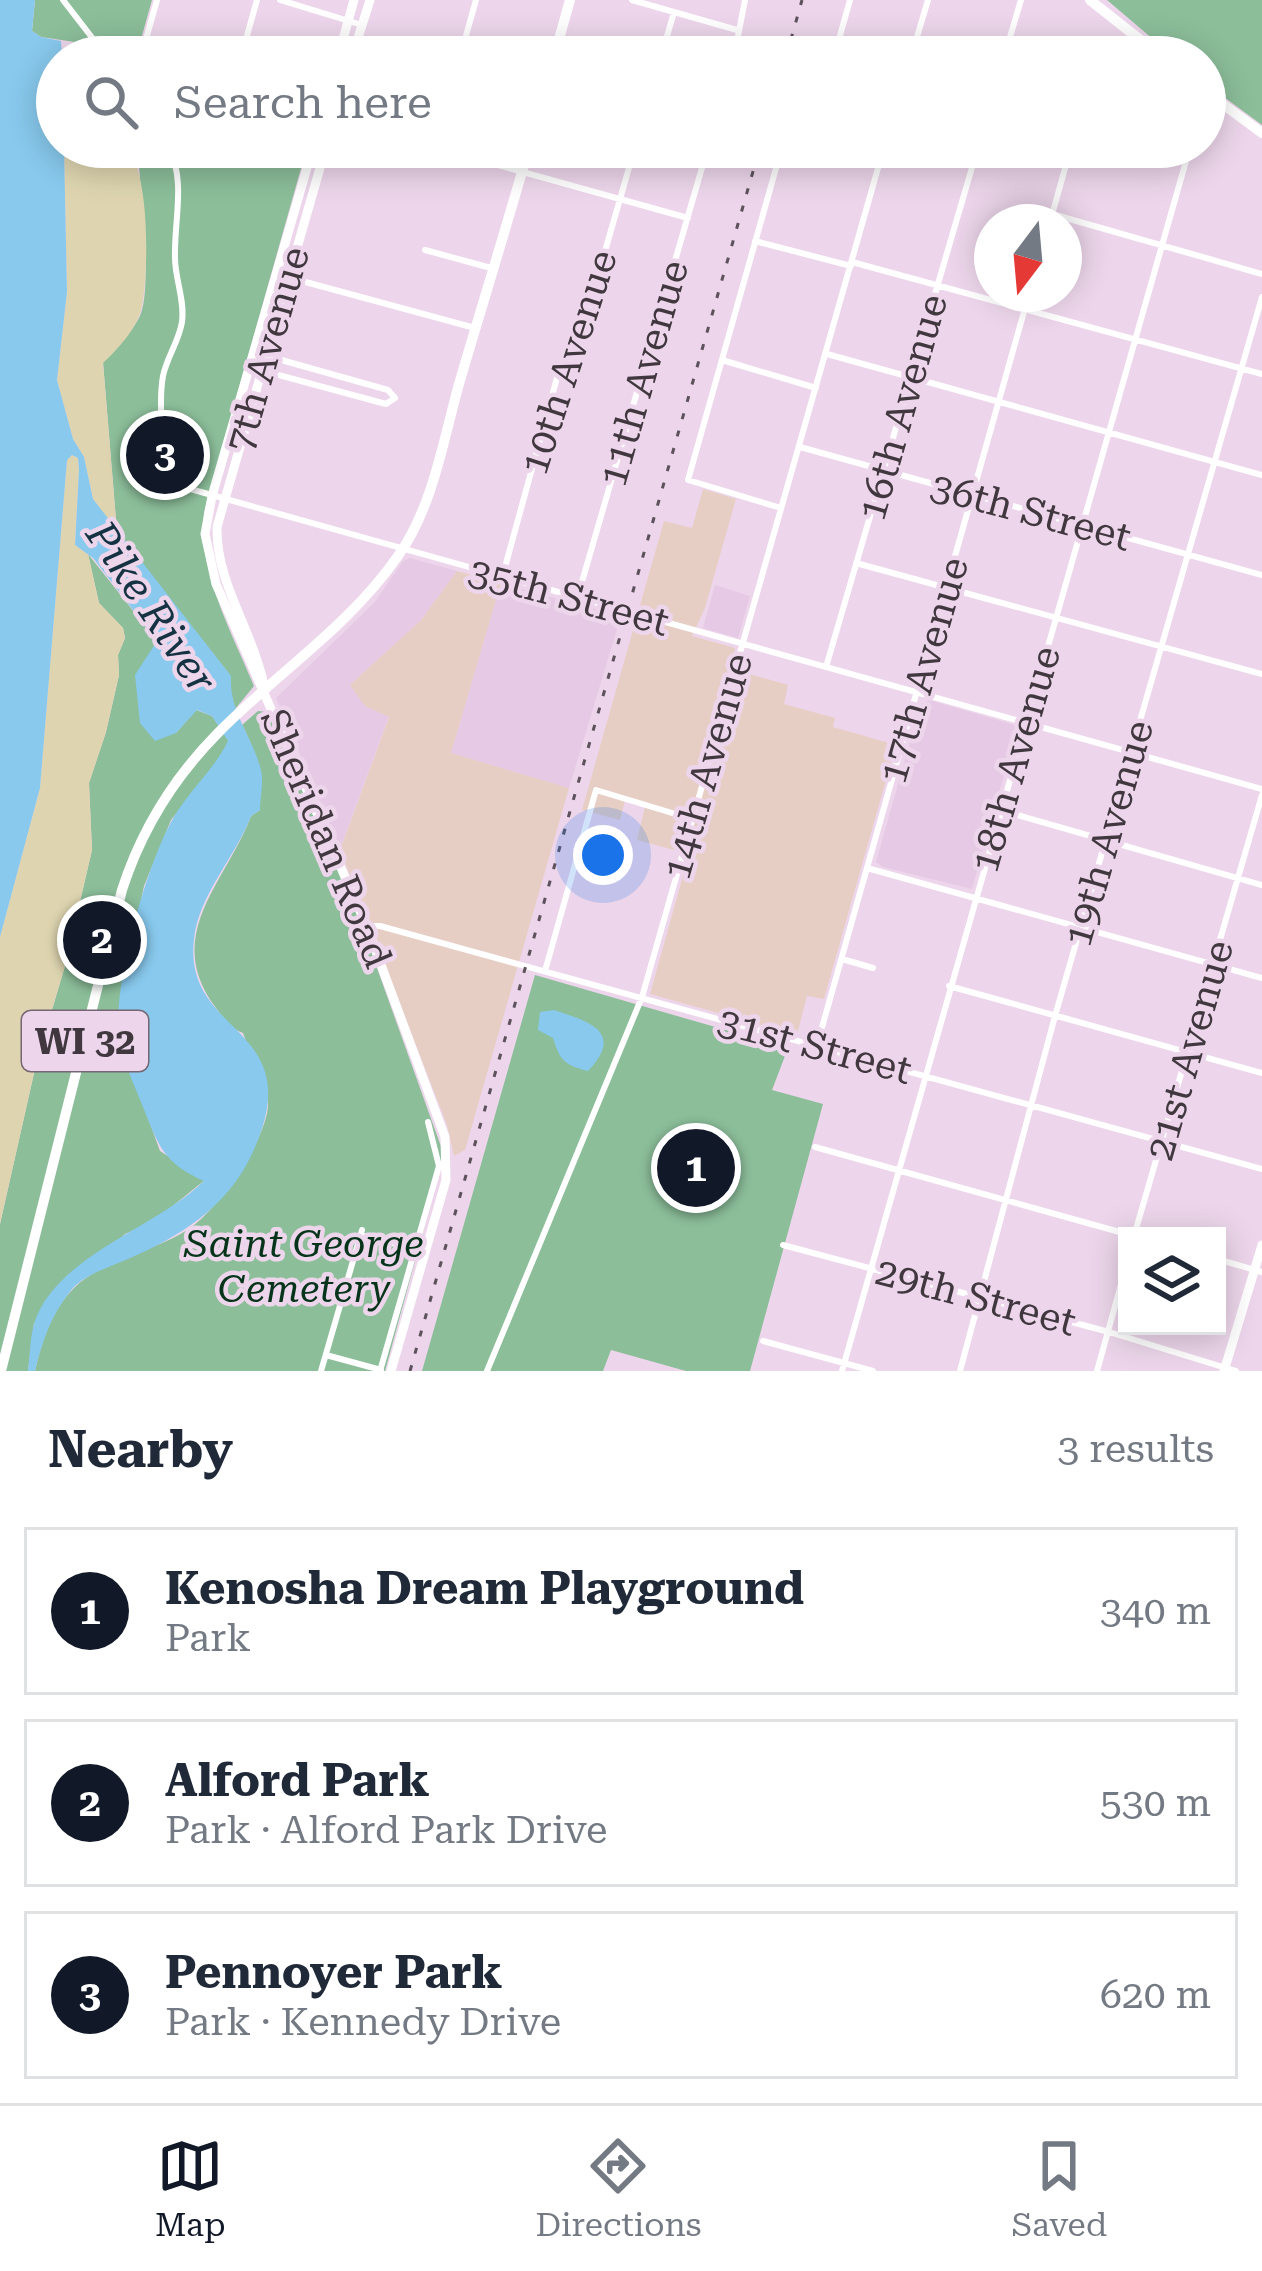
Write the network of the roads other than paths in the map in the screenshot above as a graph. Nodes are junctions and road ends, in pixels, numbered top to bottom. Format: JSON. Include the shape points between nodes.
{"nodes":[{"id":1,"x":62,"y":0,"type":"edge"},
{"id":2,"x":157,"y":0,"type":"edge"},
{"id":3,"x":257,"y":0,"type":"edge"},
{"id":4,"x":280,"y":0,"type":"edge"},
{"id":5,"x":354,"y":0,"type":"edge"},
{"id":6,"x":370,"y":0,"type":"edge"},
{"id":7,"x":476,"y":0,"type":"edge"},
{"id":8,"x":570,"y":0,"type":"edge"},
{"id":9,"x":632,"y":0,"type":"edge"},
{"id":10,"x":680,"y":0,"type":"edge"},
{"id":11,"x":745,"y":0,"type":"edge"},
{"id":12,"x":850,"y":0,"type":"edge"},
{"id":13,"x":928,"y":0,"type":"edge"},
{"id":14,"x":1021,"y":0,"type":"edge"},
{"id":15,"x":1090,"y":0,"type":"edge"},
{"id":16,"x":675,"y":13,"type":"junction"},
{"id":17,"x":349,"y":21,"type":"junction"},
{"id":18,"x":362,"y":25,"type":"junction"},
{"id":19,"x":738,"y":34,"type":"joint"},
{"id":20,"x":90,"y":36,"type":"edge"},
{"id":21,"x":147,"y":36,"type":"edge"},
{"id":22,"x":247,"y":36,"type":"edge"},
{"id":23,"x":344,"y":36,"type":"edge"},
{"id":24,"x":359,"y":36,"type":"edge"},
{"id":25,"x":466,"y":36,"type":"edge"},
{"id":26,"x":560,"y":36,"type":"edge"},
{"id":27,"x":668,"y":36,"type":"edge"},
{"id":28,"x":841,"y":36,"type":"edge"},
{"id":29,"x":917,"y":36,"type":"edge"},
{"id":30,"x":1010,"y":36,"type":"edge"},
{"id":31,"x":1135,"y":36,"type":"edge"},
{"id":32,"x":1226,"y":108,"type":"edge"},
{"id":33,"x":1262,"y":133,"type":"edge"},
{"id":34,"x":177,"y":168,"type":"edge"},
{"id":35,"x":307,"y":168,"type":"edge"},
{"id":36,"x":320,"y":168,"type":"edge"},
{"id":37,"x":508,"y":168,"type":"edge"},
{"id":38,"x":523,"y":168,"type":"edge"},
{"id":39,"x":629,"y":168,"type":"edge"},
{"id":40,"x":702,"y":168,"type":"edge"},
{"id":41,"x":776,"y":168,"type":"edge"},
{"id":42,"x":879,"y":168,"type":"edge"},
{"id":43,"x":972,"y":168,"type":"edge"},
{"id":44,"x":1065,"y":168,"type":"edge"},
{"id":45,"x":1184,"y":168,"type":"edge"},
{"id":46,"x":522,"y":172,"type":"junction"},
{"id":47,"x":620,"y":199,"type":"junction"},
{"id":48,"x":1055,"y":204,"type":"edge"},
{"id":49,"x":688,"y":218,"type":"junction"},
{"id":50,"x":1082,"y":226,"type":"edge"},
{"id":51,"x":755,"y":241,"type":"junction"},
{"id":52,"x":1162,"y":245,"type":"junction"},
{"id":53,"x":425,"y":250,"type":"dead end"},
{"id":54,"x":852,"y":264,"type":"junction"},
{"id":55,"x":493,"y":268,"type":"junction"},
{"id":56,"x":276,"y":274,"type":"junction"},
{"id":57,"x":1262,"y":274,"type":"edge"},
{"id":58,"x":289,"y":277,"type":"junction"},
{"id":59,"x":938,"y":285,"type":"junction"},
{"id":60,"x":974,"y":295,"type":"edge"},
{"id":61,"x":1262,"y":297,"type":"edge"},
{"id":62,"x":1024,"y":312,"type":"edge"},
{"id":63,"x":1036,"y":312,"type":"edge"},
{"id":64,"x":476,"y":328,"type":"junction"},
{"id":65,"x":1135,"y":339,"type":"junction"},
{"id":66,"x":259,"y":354,"type":"junction"},
{"id":67,"x":827,"y":354,"type":"junction"},
{"id":68,"x":722,"y":360,"type":"junction"},
{"id":69,"x":255,"y":369,"type":"junction"},
{"id":70,"x":1243,"y":369,"type":"junction"},
{"id":71,"x":1262,"y":374,"type":"edge"},
{"id":72,"x":911,"y":377,"type":"junction"},
{"id":73,"x":817,"y":389,"type":"junction"},
{"id":74,"x":999,"y":402,"type":"junction"},
{"id":75,"x":1108,"y":432,"type":"junction"},
{"id":76,"x":800,"y":447,"type":"junction"},
{"id":77,"x":1216,"y":462,"type":"junction"},
{"id":78,"x":884,"y":470,"type":"junction"},
{"id":79,"x":1262,"y":475,"type":"edge"},
{"id":80,"x":972,"y":495,"type":"junction"},
{"id":81,"x":217,"y":499,"type":"junction"},
{"id":82,"x":782,"y":508,"type":"junction"},
{"id":83,"x":1082,"y":525,"type":"junction"},
{"id":84,"x":403,"y":550,"type":"junction"},
{"id":85,"x":1189,"y":555,"type":"junction"},
{"id":86,"x":856,"y":563,"type":"junction"},
{"id":87,"x":1262,"y":575,"type":"edge"},
{"id":88,"x":502,"y":578,"type":"junction"},
{"id":89,"x":946,"y":587,"type":"junction"},
{"id":90,"x":577,"y":598,"type":"junction"},
{"id":91,"x":1055,"y":617,"type":"junction"},
{"id":92,"x":741,"y":644,"type":"junction"},
{"id":93,"x":1162,"y":646,"type":"junction"},
{"id":94,"x":826,"y":667,"type":"junction"},
{"id":95,"x":1262,"y":674,"type":"edge"},
{"id":96,"x":266,"y":692,"type":"junction"},
{"id":97,"x":917,"y":692,"type":"junction"},
{"id":98,"x":1025,"y":722,"type":"junction"},
{"id":99,"x":1132,"y":752,"type":"junction"},
{"id":100,"x":1262,"y":792,"type":"edge"},
{"id":101,"x":1000,"y":810,"type":"junction"},
{"id":102,"x":692,"y":819,"type":"junction"},
{"id":103,"x":1106,"y":841,"type":"junction"},
{"id":104,"x":867,"y":868,"type":"junction"},
{"id":105,"x":1238,"y":878,"type":"junction"},
{"id":106,"x":1262,"y":885,"type":"edge"},
{"id":107,"x":975,"y":898,"type":"junction"},
{"id":108,"x":367,"y":926,"type":"junction"},
{"id":109,"x":1081,"y":928,"type":"junction"},
{"id":110,"x":841,"y":959,"type":"junction"},
{"id":111,"x":1215,"y":965,"type":"junction"},
{"id":112,"x":873,"y":968,"type":"dead end"},
{"id":113,"x":545,"y":971,"type":"junction"},
{"id":114,"x":1262,"y":978,"type":"edge"},
{"id":115,"x":950,"y":986,"type":"junction"},
{"id":116,"x":642,"y":997,"type":"junction"},
{"id":117,"x":1055,"y":1016,"type":"junction"},
{"id":118,"x":817,"y":1045,"type":"junction"},
{"id":119,"x":1188,"y":1053,"type":"junction"},
{"id":120,"x":1262,"y":1073,"type":"edge"},
{"id":121,"x":924,"y":1074,"type":"junction"},
{"id":122,"x":1032,"y":1103,"type":"junction"},
{"id":123,"x":428,"y":1122,"type":"dead end"},
{"id":124,"x":1162,"y":1141,"type":"junction"},
{"id":125,"x":815,"y":1148,"type":"dead end"},
{"id":126,"x":1262,"y":1169,"type":"edge"},
{"id":127,"x":898,"y":1170,"type":"junction"},
{"id":128,"x":1006,"y":1201,"type":"junction"},
{"id":129,"x":1137,"y":1227,"type":"edge"},
{"id":130,"x":1118,"y":1232,"type":"edge"},
{"id":131,"x":783,"y":1245,"type":"dead end"},
{"id":132,"x":1262,"y":1245,"type":"edge"},
{"id":133,"x":415,"y":1249,"type":"junction"},
{"id":134,"x":1226,"y":1262,"type":"edge"},
{"id":135,"x":872,"y":1267,"type":"junction"},
{"id":136,"x":1258,"y":1271,"type":"edge"},
{"id":137,"x":980,"y":1297,"type":"junction"},
{"id":138,"x":1118,"y":1298,"type":"edge"},
{"id":139,"x":1109,"y":1333,"type":"junction"},
{"id":140,"x":763,"y":1341,"type":"dead end"},
{"id":141,"x":326,"y":1354,"type":"junction"},
{"id":142,"x":843,"y":1367,"type":"edge"},
{"id":143,"x":1228,"y":1370,"type":"edge"},
{"id":144,"x":1,"y":1371,"type":"edge"},
{"id":145,"x":321,"y":1371,"type":"edge"},
{"id":146,"x":381,"y":1371,"type":"edge"},
{"id":147,"x":391,"y":1371,"type":"edge"},
{"id":148,"x":487,"y":1371,"type":"edge"},
{"id":149,"x":873,"y":1371,"type":"edge"},
{"id":150,"x":960,"y":1371,"type":"edge"},
{"id":151,"x":1097,"y":1371,"type":"edge"}],
"edges":[{"from":1,"to":20,"type":"street"},
{"from":2,"to":21,"type":"street"},
{"from":3,"to":22,"type":"street"},
{"from":4,"to":17,"type":"street"},
{"from":5,"to":17,"type":"street"},
{"from":6,"to":18,"type":"street"},
{"from":7,"to":25,"type":"street"},
{"from":8,"to":26,"type":"main road"},
{"from":9,"to":16,"type":"street"},
{"from":10,"to":16,"type":"street"},
{"from":11,"to":19,"type":"street"},
{"from":12,"to":28,"type":"street"},
{"from":13,"to":29,"type":"street"},
{"from":14,"to":30,"type":"street"},
{"from":15,"to":31,"type":"main road"},
{"from":16,"to":19,"type":"street"},
{"from":16,"to":27,"type":"street"},
{"from":17,"to":18,"type":"street"},
{"from":17,"to":23,"type":"street"},
{"from":18,"to":24,"type":"street"},
{"from":32,"to":33,"type":"main road"},
{"from":34,"to":81,"type":"street","name":"35th Street","via":[[174,256],[183,311],[163,377],[166,470],[176,484]]},
{"from":35,"to":56,"type":"street","name":"7th Avenue"},
{"from":36,"to":58,"type":"street","name":"7th Avenue"},
{"from":37,"to":46,"type":"street"},
{"from":38,"to":46,"type":"main road","name":"Sheridan Road","number":"WI 32"},
{"from":39,"to":47,"type":"street","name":"10th Avenue"},
{"from":40,"to":49,"type":"street","name":"11th Avenue"},
{"from":41,"to":51,"type":"street"},
{"from":42,"to":54,"type":"street","name":"14th Avenue"},
{"from":43,"to":59,"type":"street","name":"16th Avenue"},
{"from":44,"to":48,"type":"street"},
{"from":45,"to":52,"type":"street","name":"18th Avenue"},
{"from":46,"to":47,"type":"street"},
{"from":46,"to":55,"type":"main road","name":"Sheridan Road","number":"WI 32"},
{"from":47,"to":49,"type":"street"},
{"from":47,"to":88,"type":"street","name":"10th Avenue","via":[[580,338],[558,374]]},
{"from":49,"to":90,"type":"street","name":"11th Avenue"},
{"from":50,"to":52,"type":"street"},
{"from":51,"to":54,"type":"street"},
{"from":51,"to":68,"type":"street"},
{"from":52,"to":57,"type":"street"},
{"from":52,"to":65,"type":"street","name":"18th Avenue"},
{"from":53,"to":55,"type":"street"},
{"from":54,"to":59,"type":"street"},
{"from":54,"to":67,"type":"street","name":"14th Avenue"},
{"from":55,"to":64,"type":"main road","name":"Sheridan Road","number":"WI 32"},
{"from":56,"to":58,"type":"street"},
{"from":56,"to":66,"type":"street","name":"7th Avenue"},
{"from":58,"to":64,"type":"street"},
{"from":58,"to":66,"type":"street","name":"7th Avenue"},
{"from":59,"to":60,"type":"street"},
{"from":59,"to":72,"type":"street","name":"16th Avenue"},
{"from":61,"to":70,"type":"street","name":"19th Avenue"},
{"from":62,"to":74,"type":"street","name":"17th Avenue"},
{"from":63,"to":65,"type":"street"},
{"from":64,"to":84,"type":"main road","name":"Sheridan Road","number":"WI 32","via":[[429,491]]},
{"from":65,"to":70,"type":"street"},
{"from":65,"to":75,"type":"street","name":"18th Avenue"},
{"from":66,"to":69,"type":"street","name":"7th Avenue"},
{"from":66,"to":69,"type":"street","via":[[395,398],[386,404]]},
{"from":67,"to":72,"type":"street"},
{"from":67,"to":73,"type":"street","name":"14th Avenue"},
{"from":68,"to":73,"type":"street"},
{"from":68,"to":82,"type":"street","via":[[688,480]]},
{"from":69,"to":81,"type":"street","name":"7th Avenue"},
{"from":70,"to":71,"type":"street"},
{"from":70,"to":77,"type":"street","name":"19th Avenue"},
{"from":72,"to":74,"type":"street"},
{"from":72,"to":78,"type":"street","name":"16th Avenue"},
{"from":73,"to":76,"type":"street","name":"14th Avenue"},
{"from":74,"to":75,"type":"street"},
{"from":74,"to":80,"type":"street","name":"17th Avenue"},
{"from":75,"to":77,"type":"street"},
{"from":75,"to":83,"type":"street","name":"18th Avenue"},
{"from":76,"to":78,"type":"street","name":"36th Street"},
{"from":76,"to":82,"type":"street","name":"14th Avenue"},
{"from":77,"to":79,"type":"street"},
{"from":77,"to":85,"type":"street","name":"19th Avenue"},
{"from":78,"to":80,"type":"street","name":"36th Street"},
{"from":78,"to":86,"type":"street","name":"16th Avenue"},
{"from":80,"to":83,"type":"street","name":"36th Street"},
{"from":80,"to":89,"type":"street","name":"17th Avenue"},
{"from":81,"to":84,"type":"street","name":"35th Street"},
{"from":81,"to":96,"type":"street","name":"7th Avenue","via":[[207,556]]},
{"from":82,"to":92,"type":"street","name":"14th Avenue"},
{"from":83,"to":85,"type":"street","name":"36th Street"},
{"from":83,"to":91,"type":"street","name":"18th Avenue"},
{"from":84,"to":88,"type":"street","name":"35th Street"},
{"from":84,"to":96,"type":"main road","name":"Sheridan Road","number":"WI 32","via":[[344,622]]},
{"from":85,"to":87,"type":"street","name":"36th Street"},
{"from":85,"to":93,"type":"street","name":"19th Avenue"},
{"from":86,"to":89,"type":"street"},
{"from":86,"to":94,"type":"street","name":"16th Avenue"},
{"from":88,"to":90,"type":"street","name":"35th Street"},
{"from":89,"to":91,"type":"street"},
{"from":89,"to":97,"type":"street","name":"17th Avenue"},
{"from":90,"to":92,"type":"street","name":"35th Street"},
{"from":91,"to":93,"type":"street"},
{"from":91,"to":98,"type":"street","name":"18th Avenue"},
{"from":92,"to":94,"type":"street","name":"35th Street"},
{"from":92,"to":102,"type":"street","name":"14th Avenue"},
{"from":93,"to":95,"type":"street"},
{"from":93,"to":99,"type":"street","name":"19th Avenue"},
{"from":94,"to":97,"type":"street","name":"35th Street"},
{"from":96,"to":108,"type":"street","name":"Sheridan Road"},
{"from":96,"to":144,"type":"main road","number":"WI 32","via":[[169,792],[129,869]]},
{"from":97,"to":98,"type":"street","name":"35th Street"},
{"from":97,"to":104,"type":"street","name":"17th Avenue"},
{"from":98,"to":99,"type":"street","name":"35th Street"},
{"from":98,"to":101,"type":"street","name":"18th Avenue"},
{"from":99,"to":100,"type":"street","name":"35th Street"},
{"from":99,"to":103,"type":"street","name":"19th Avenue"},
{"from":100,"to":105,"type":"street","name":"21st Avenue"},
{"from":101,"to":103,"type":"street"},
{"from":101,"to":107,"type":"street","name":"18th Avenue"},
{"from":102,"to":113,"type":"street","via":[[596,790]]},
{"from":102,"to":116,"type":"street","name":"14th Avenue"},
{"from":103,"to":105,"type":"street"},
{"from":103,"to":109,"type":"street","name":"19th Avenue"},
{"from":104,"to":107,"type":"street"},
{"from":104,"to":110,"type":"street","name":"17th Avenue"},
{"from":105,"to":106,"type":"street"},
{"from":105,"to":111,"type":"street","name":"21st Avenue"},
{"from":107,"to":109,"type":"street"},
{"from":107,"to":115,"type":"street","name":"18th Avenue"},
{"from":108,"to":113,"type":"street","name":"31st Street"},
{"from":108,"to":147,"type":"street","name":"Sheridan Road","via":[[447,1150],[446,1180]]},
{"from":109,"to":111,"type":"street"},
{"from":109,"to":117,"type":"street","name":"19th Avenue"},
{"from":110,"to":112,"type":"street"},
{"from":110,"to":118,"type":"street","name":"17th Avenue"},
{"from":111,"to":114,"type":"street"},
{"from":111,"to":119,"type":"street","name":"21st Avenue"},
{"from":113,"to":116,"type":"street","name":"31st Street"},
{"from":115,"to":117,"type":"street"},
{"from":115,"to":121,"type":"street","name":"18th Avenue"},
{"from":116,"to":118,"type":"street","name":"31st Street"},
{"from":116,"to":148,"type":"street","name":"14th Avenue"},
{"from":117,"to":119,"type":"street"},
{"from":117,"to":122,"type":"street","name":"19th Avenue"},
{"from":118,"to":121,"type":"street","name":"31st Street"},
{"from":119,"to":120,"type":"street"},
{"from":119,"to":124,"type":"street","name":"21st Avenue"},
{"from":121,"to":122,"type":"street","name":"31st Street"},
{"from":121,"to":127,"type":"street","name":"18th Avenue"},
{"from":122,"to":124,"type":"street","name":"31st Street"},
{"from":122,"to":128,"type":"street","name":"19th Avenue"},
{"from":123,"to":133,"type":"street","via":[[439,1166]]},
{"from":124,"to":126,"type":"street","name":"31st Street"},
{"from":124,"to":129,"type":"street","name":"21st Avenue"},
{"from":125,"to":127,"type":"street"},
{"from":127,"to":128,"type":"street"},
{"from":127,"to":135,"type":"street","name":"18th Avenue"},
{"from":128,"to":130,"type":"street"},
{"from":128,"to":137,"type":"street","name":"19th Avenue"},
{"from":131,"to":135,"type":"street","name":"29th Street"},
{"from":132,"to":136,"type":"street"},
{"from":133,"to":141,"type":"street","via":[[361,1232]]},
{"from":133,"to":146,"type":"street"},
{"from":134,"to":136,"type":"street"},
{"from":135,"to":137,"type":"street","name":"29th Street"},
{"from":135,"to":142,"type":"street","name":"18th Avenue"},
{"from":136,"to":143,"type":"street"},
{"from":137,"to":139,"type":"street","name":"29th Street"},
{"from":137,"to":150,"type":"street","name":"19th Avenue"},
{"from":138,"to":139,"type":"street"},
{"from":139,"to":143,"type":"street","name":"29th Street"},
{"from":139,"to":151,"type":"street"},
{"from":140,"to":142,"type":"street"},
{"from":141,"to":145,"type":"street"},
{"from":141,"to":146,"type":"street"},
{"from":142,"to":149,"type":"street"}]}
